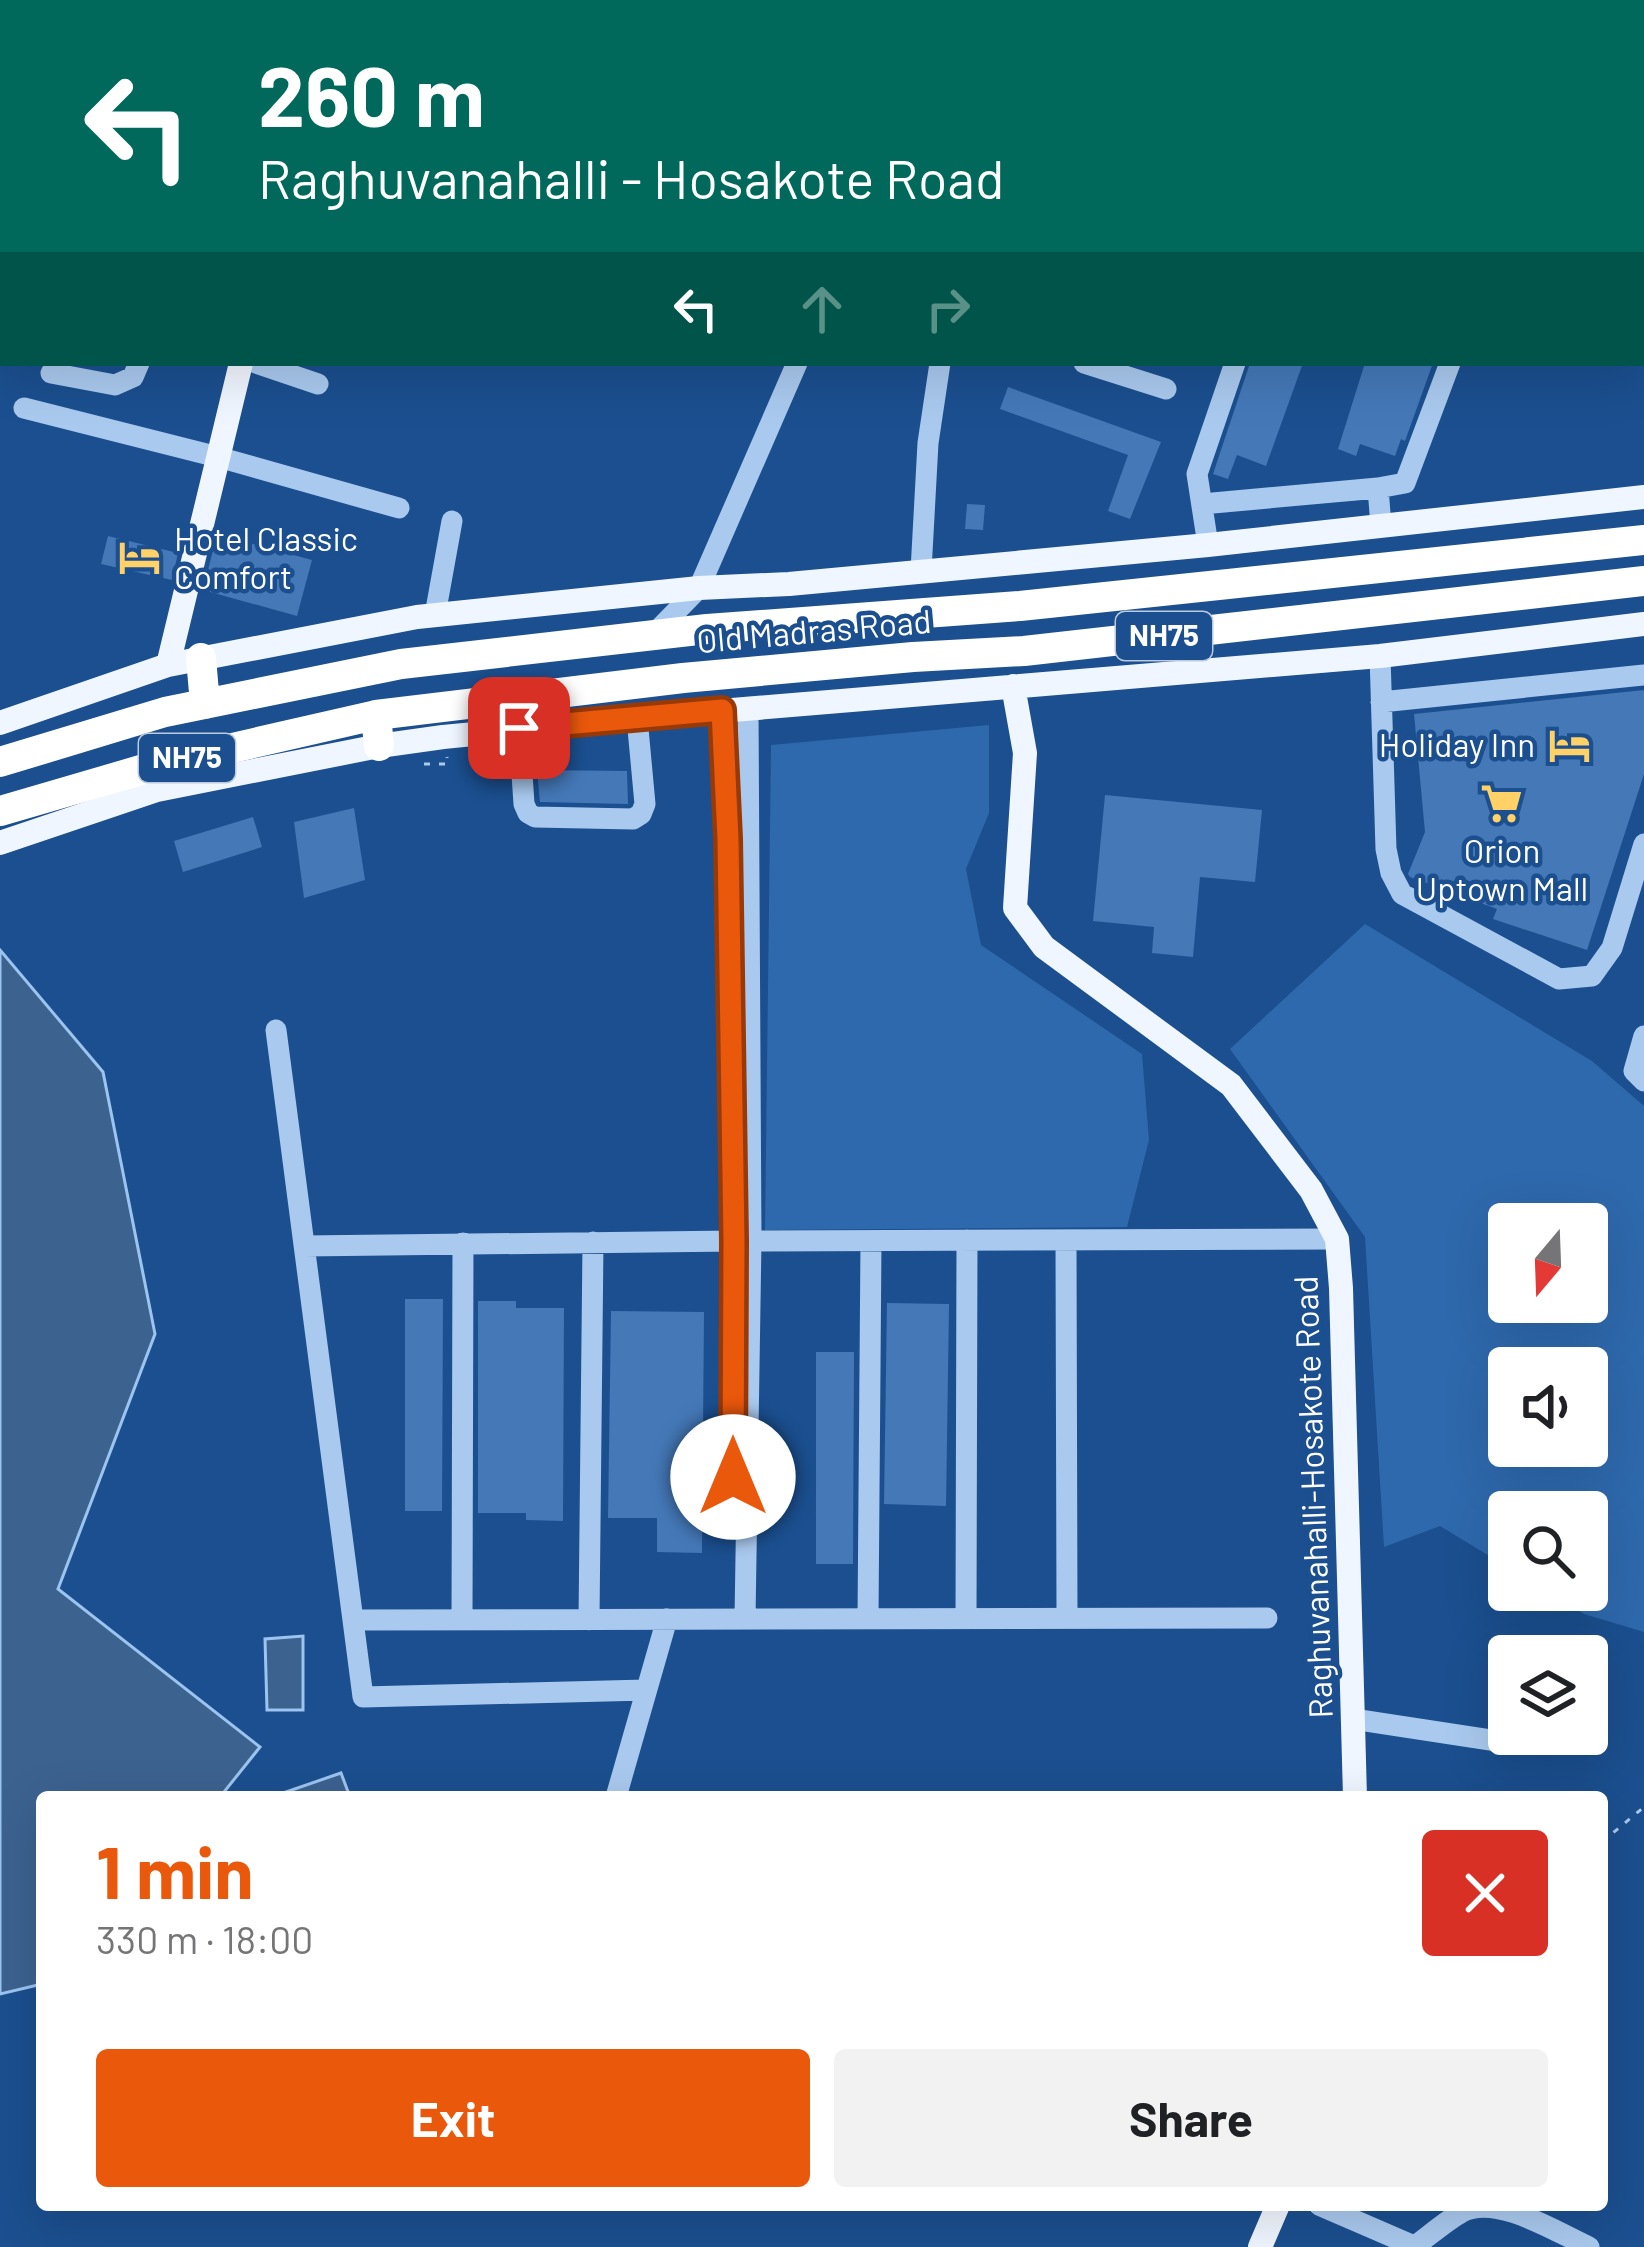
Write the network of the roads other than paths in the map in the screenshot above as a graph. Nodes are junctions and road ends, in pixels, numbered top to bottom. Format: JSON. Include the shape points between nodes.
{"nodes":[{"id":1,"x":138,"y":366,"type":"edge"},
{"id":2,"x":240,"y":366,"type":"edge"},
{"id":3,"x":265,"y":366,"type":"edge"},
{"id":4,"x":796,"y":366,"type":"edge"},
{"id":5,"x":940,"y":366,"type":"edge"},
{"id":6,"x":1093,"y":366,"type":"edge"},
{"id":7,"x":1234,"y":366,"type":"edge"},
{"id":8,"x":1449,"y":366,"type":"edge"},
{"id":9,"x":51,"y":373,"type":"dead end"},
{"id":10,"x":318,"y":384,"type":"dead end"},
{"id":11,"x":1166,"y":389,"type":"dead end"},
{"id":12,"x":24,"y":408,"type":"dead end"},
{"id":13,"x":218,"y":457,"type":"junction"},
{"id":14,"x":1378,"y":488,"type":"junction"},
{"id":15,"x":1644,"y":497,"type":"edge"},
{"id":16,"x":1202,"y":504,"type":"junction"},
{"id":17,"x":399,"y":508,"type":"dead end"},
{"id":18,"x":452,"y":521,"type":"dead end"},
{"id":19,"x":1381,"y":526,"type":"junction"},
{"id":20,"x":1644,"y":540,"type":"edge"},
{"id":21,"x":1208,"y":545,"type":"junction"},
{"id":22,"x":921,"y":571,"type":"junction"},
{"id":23,"x":1644,"y":580,"type":"edge"},
{"id":24,"x":699,"y":588,"type":"junction"},
{"id":25,"x":435,"y":615,"type":"junction"},
{"id":26,"x":1644,"y":624,"type":"edge"},
{"id":27,"x":652,"y":635,"type":"junction"},
{"id":28,"x":1380,"y":656,"type":"junction"},
{"id":29,"x":202,"y":658,"type":"junction"},
{"id":30,"x":168,"y":665,"type":"junction"},
{"id":31,"x":1644,"y":675,"type":"edge"},
{"id":32,"x":1013,"y":686,"type":"junction"},
{"id":33,"x":1381,"y":702,"type":"junction"},
{"id":34,"x":205,"y":704,"type":"junction"},
{"id":35,"x":735,"y":709,"type":"junction"},
{"id":36,"x":376,"y":715,"type":"junction"},
{"id":37,"x":637,"y":718,"type":"junction"},
{"id":38,"x":0,"y":723,"type":"edge"},
{"id":39,"x":519,"y":728,"type":"junction"},
{"id":40,"x":379,"y":746,"type":"junction"},
{"id":41,"x":0,"y":762,"type":"edge"},
{"id":42,"x":0,"y":812,"type":"edge"},
{"id":43,"x":0,"y":843,"type":"edge"},
{"id":44,"x":1644,"y":844,"type":"edge"},
{"id":45,"x":276,"y":1030,"type":"dead end"},
{"id":46,"x":1644,"y":1036,"type":"edge"},
{"id":47,"x":1644,"y":1081,"type":"edge"},
{"id":48,"x":871,"y":1240,"type":"junction"},
{"id":49,"x":967,"y":1240,"type":"junction"},
{"id":50,"x":1066,"y":1240,"type":"junction"},
{"id":51,"x":1337,"y":1240,"type":"junction"},
{"id":52,"x":742,"y":1241,"type":"junction"},
{"id":53,"x":593,"y":1242,"type":"junction"},
{"id":54,"x":463,"y":1243,"type":"junction"},
{"id":55,"x":304,"y":1246,"type":"junction"},
{"id":56,"x":966,"y":1618,"type":"junction"},
{"id":57,"x":1067,"y":1618,"type":"junction"},
{"id":58,"x":1267,"y":1618,"type":"dead end"},
{"id":59,"x":589,"y":1619,"type":"junction"},
{"id":60,"x":667,"y":1619,"type":"junction"},
{"id":61,"x":739,"y":1619,"type":"junction"},
{"id":62,"x":868,"y":1619,"type":"junction"},
{"id":63,"x":353,"y":1620,"type":"junction"},
{"id":64,"x":462,"y":1620,"type":"junction"},
{"id":65,"x":646,"y":1690,"type":"junction"},
{"id":66,"x":1353,"y":1719,"type":"junction"},
{"id":67,"x":1488,"y":1740,"type":"edge"},
{"id":68,"x":618,"y":1791,"type":"edge"},
{"id":69,"x":1355,"y":1791,"type":"edge"},
{"id":70,"x":1275,"y":2211,"type":"edge"},
{"id":71,"x":1333,"y":2211,"type":"edge"},
{"id":72,"x":1464,"y":2211,"type":"edge"},
{"id":73,"x":1508,"y":2211,"type":"edge"},
{"id":74,"x":1260,"y":2247,"type":"edge"},
{"id":75,"x":1416,"y":2247,"type":"edge"},
{"id":76,"x":1589,"y":2247,"type":"edge"}],
"edges":[{"from":1,"to":9,"type":"street","via":[[115,385]]},
{"from":2,"to":13,"type":"main road"},
{"from":3,"to":10,"type":"street"},
{"from":4,"to":24,"type":"street"},
{"from":5,"to":22,"type":"street"},
{"from":6,"to":11,"type":"street"},
{"from":7,"to":16,"type":"street","via":[[1197,474]]},
{"from":8,"to":14,"type":"street","via":[[1405,483]]},
{"from":12,"to":13,"type":"street"},
{"from":13,"to":17,"type":"street"},
{"from":13,"to":30,"type":"main road"},
{"from":14,"to":16,"type":"street"},
{"from":14,"to":19,"type":"street"},
{"from":15,"to":19,"type":"main road"},
{"from":16,"to":21,"type":"street"},
{"from":18,"to":25,"type":"street"},
{"from":19,"to":21,"type":"main road"},
{"from":20,"to":27,"type":"highway","name":"Old Madras Road","number":"NH75","via":[[1020,606]]},
{"from":21,"to":22,"type":"main road"},
{"from":22,"to":24,"type":"main road"},
{"from":23,"to":36,"type":"highway","name":"Old Madras Road","number":"NH75"},
{"from":24,"to":25,"type":"main road"},
{"from":24,"to":27,"type":"street"},
{"from":25,"to":29,"type":"main road"},
{"from":26,"to":28,"type":"main road"},
{"from":27,"to":34,"type":"highway","name":"Old Madras Road","number":"NH75","via":[[401,664]]},
{"from":28,"to":32,"type":"main road"},
{"from":28,"to":33,"type":"street"},
{"from":29,"to":30,"type":"main road"},
{"from":29,"to":34,"type":"highway"},
{"from":30,"to":38,"type":"main road"},
{"from":31,"to":33,"type":"street"},
{"from":32,"to":35,"type":"main road"},
{"from":32,"to":51,"type":"main road","name":"Raghuvanahalli-Hosakote Road","via":[[1025,753],[1015,908],[1044,947],[1231,1085],[1311,1190]]},
{"from":33,"to":44,"type":"street","via":[[1386,849],[1402,894],[1559,980],[1592,976],[1612,948]]},
{"from":34,"to":41,"type":"highway","name":"Old Madras Road","number":"NH75"},
{"from":35,"to":37,"type":"main road"},
{"from":35,"to":52,"type":"street"},
{"from":36,"to":40,"type":"highway"},
{"from":36,"to":42,"type":"highway","name":"Old Madras Road","number":"NH75","via":[[158,765]]},
{"from":37,"to":39,"type":"main road"},
{"from":37,"to":39,"type":"street","via":[[645,804],[633,819],[528,813]]},
{"from":39,"to":40,"type":"main road"},
{"from":40,"to":43,"type":"main road","via":[[157,790]]},
{"from":45,"to":55,"type":"street"},
{"from":46,"to":47,"type":"street","via":[[1634,1071]]},
{"from":48,"to":49,"type":"street"},
{"from":48,"to":52,"type":"street"},
{"from":48,"to":62,"type":"street"},
{"from":49,"to":50,"type":"street"},
{"from":49,"to":56,"type":"street"},
{"from":50,"to":51,"type":"street"},
{"from":50,"to":57,"type":"street"},
{"from":51,"to":66,"type":"main road","name":"Raghuvanahalli-Hosakote Road"},
{"from":52,"to":53,"type":"street"},
{"from":52,"to":61,"type":"street"},
{"from":53,"to":54,"type":"street"},
{"from":53,"to":59,"type":"street"},
{"from":54,"to":55,"type":"street"},
{"from":54,"to":64,"type":"street"},
{"from":55,"to":63,"type":"street"},
{"from":56,"to":57,"type":"street"},
{"from":56,"to":62,"type":"street"},
{"from":57,"to":58,"type":"street"},
{"from":59,"to":60,"type":"street"},
{"from":59,"to":64,"type":"street"},
{"from":60,"to":61,"type":"street"},
{"from":60,"to":65,"type":"street"},
{"from":61,"to":62,"type":"street"},
{"from":63,"to":64,"type":"street"},
{"from":63,"to":65,"type":"street","via":[[363,1696]]},
{"from":65,"to":68,"type":"street"},
{"from":66,"to":67,"type":"street"},
{"from":66,"to":69,"type":"main road","name":"Raghuvanahalli-Hosakote Road"},
{"from":70,"to":74,"type":"main road"},
{"from":71,"to":75,"type":"street"},
{"from":72,"to":75,"type":"street"},
{"from":73,"to":76,"type":"street"}]}
